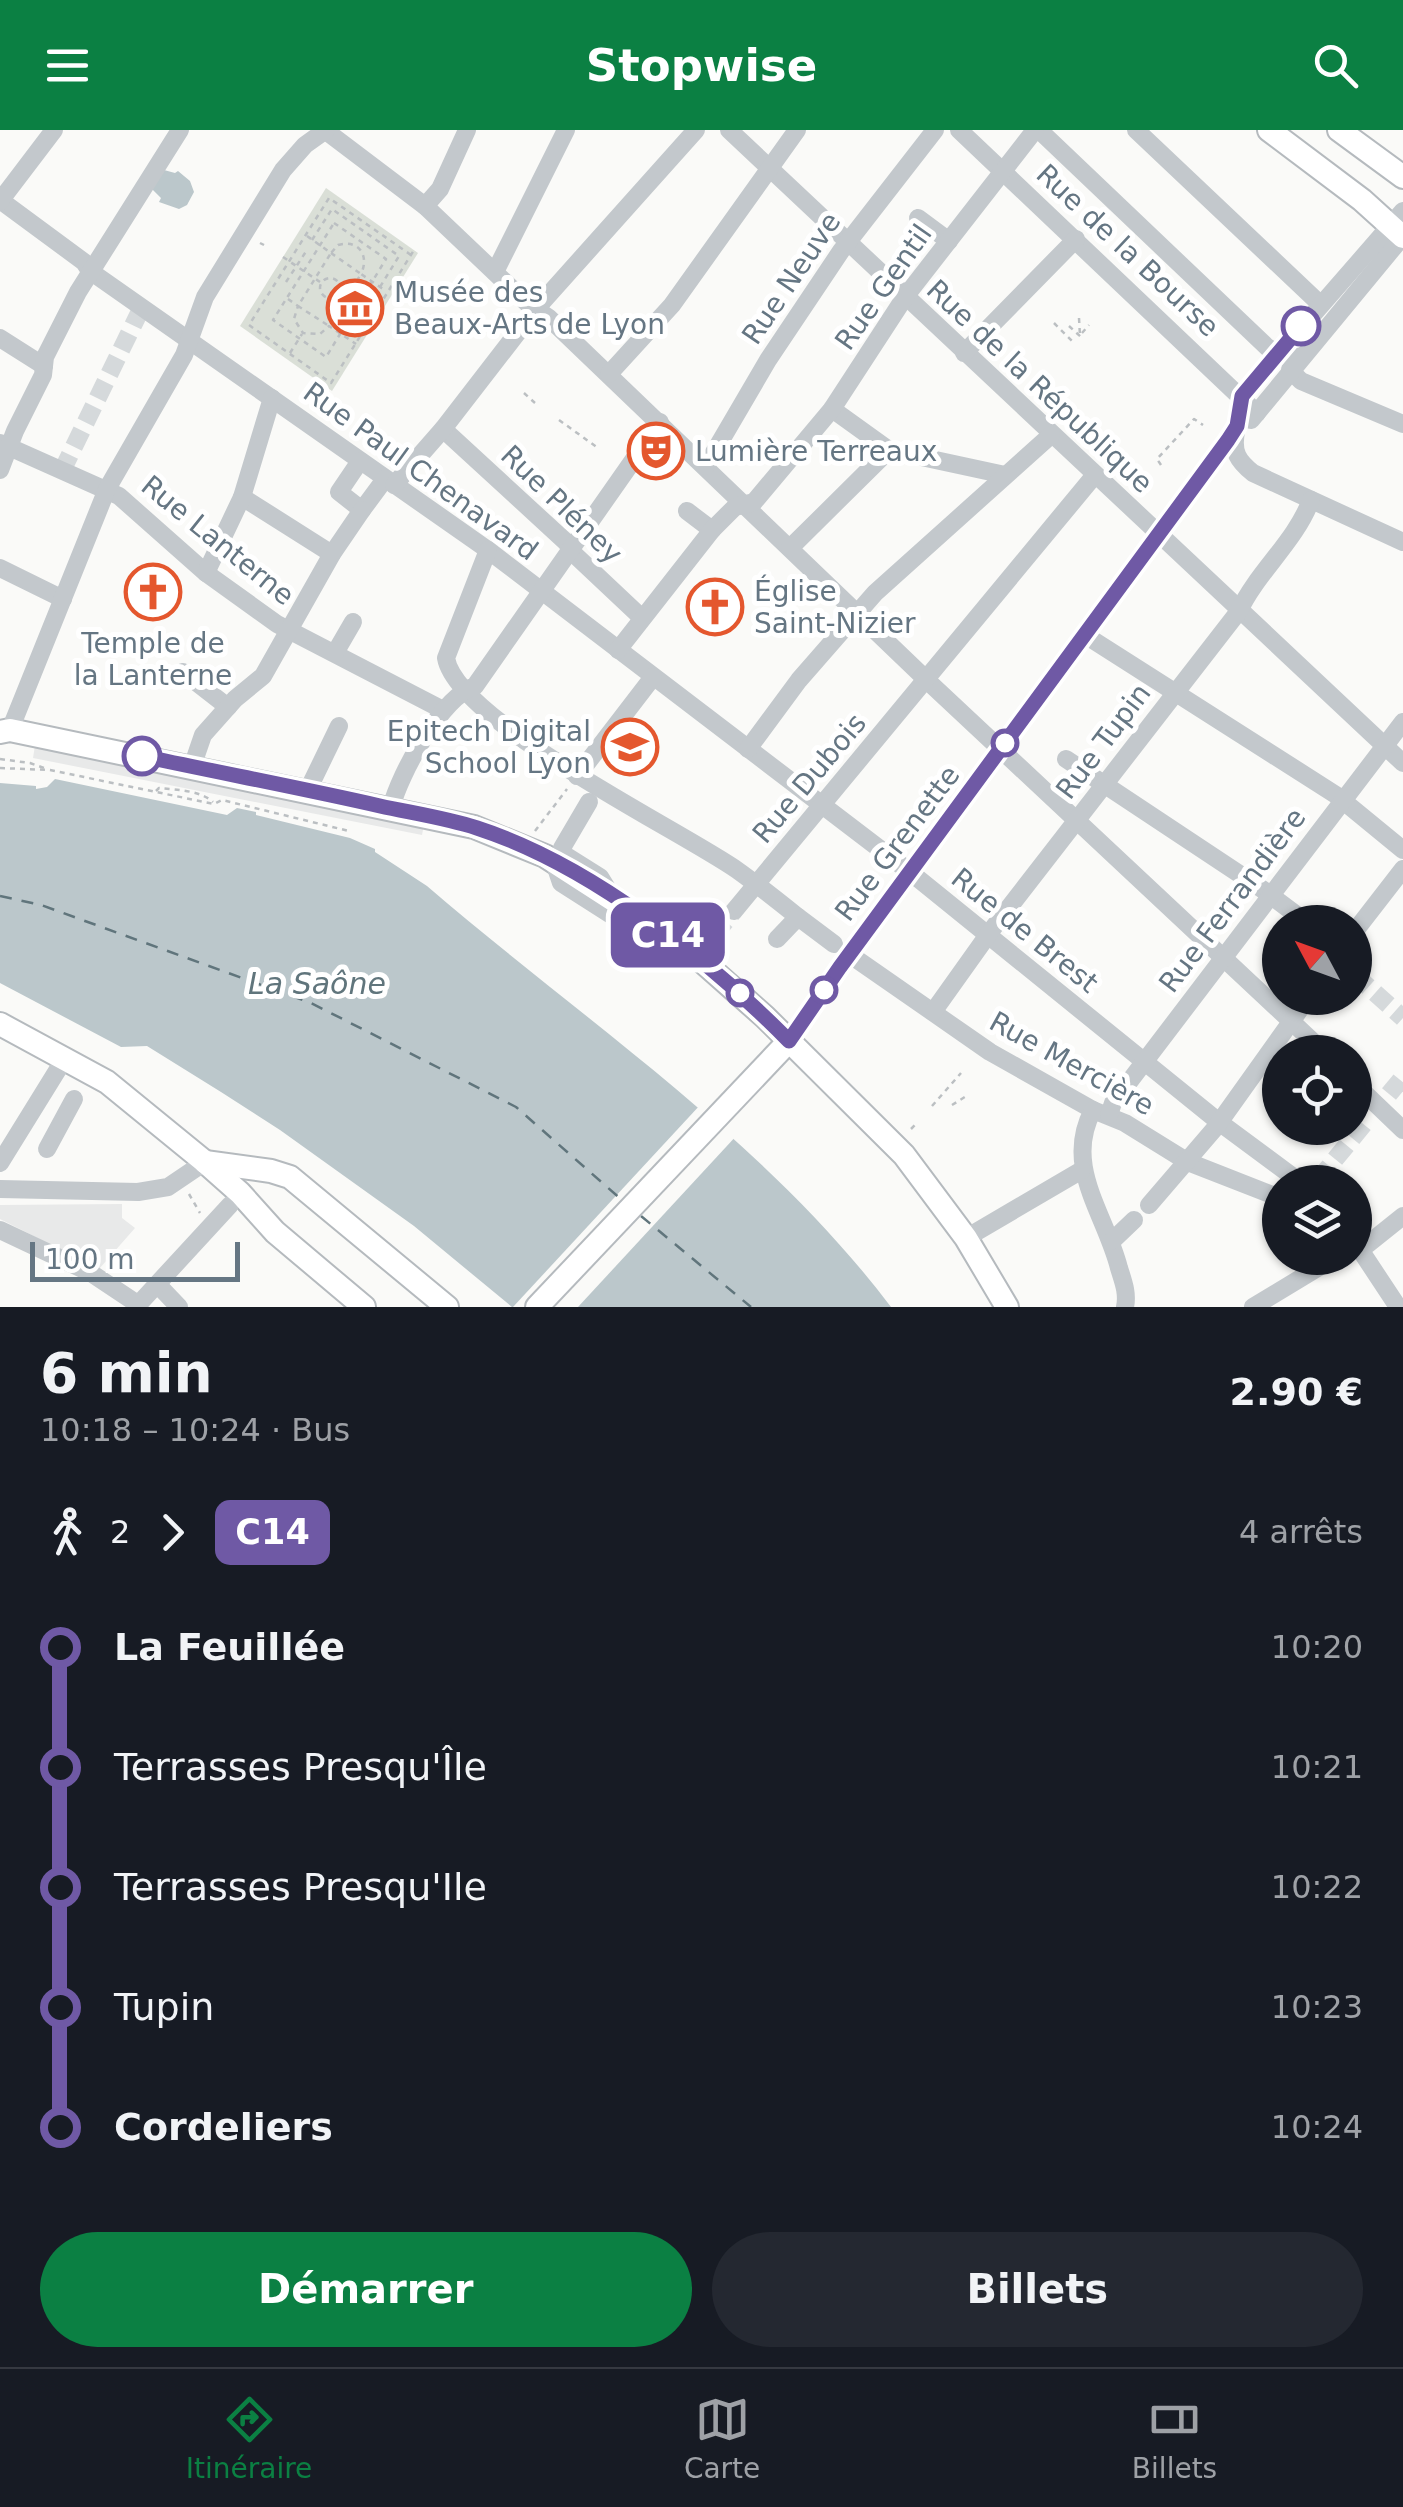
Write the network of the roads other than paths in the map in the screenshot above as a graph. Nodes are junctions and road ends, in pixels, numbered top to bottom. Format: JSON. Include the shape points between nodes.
{"nodes":[{"id":1,"x":54,"y":130,"type":"edge"},
{"id":2,"x":180,"y":130,"type":"edge"},
{"id":3,"x":290,"y":130,"type":"edge"},
{"id":4,"x":326,"y":130,"type":"edge"},
{"id":5,"x":467,"y":130,"type":"edge"},
{"id":6,"x":566,"y":130,"type":"edge"},
{"id":7,"x":696,"y":130,"type":"edge"},
{"id":8,"x":729,"y":130,"type":"edge"},
{"id":9,"x":797,"y":130,"type":"edge"},
{"id":10,"x":935,"y":130,"type":"edge"},
{"id":11,"x":958,"y":130,"type":"edge"},
{"id":12,"x":1037,"y":130,"type":"edge"},
{"id":13,"x":1136,"y":130,"type":"edge"},
{"id":14,"x":1269,"y":130,"type":"edge"},
{"id":15,"x":1339,"y":130,"type":"edge"},
{"id":16,"x":306,"y":144,"type":"junction"},
{"id":17,"x":769,"y":168,"type":"junction"},
{"id":18,"x":1003,"y":171,"type":"junction"},
{"id":19,"x":1403,"y":177,"type":"edge"},
{"id":20,"x":1023,"y":189,"type":"junction"},
{"id":21,"x":0,"y":200,"type":"edge"},
{"id":22,"x":425,"y":206,"type":"junction"},
{"id":23,"x":918,"y":218,"type":"dead end"},
{"id":24,"x":1052,"y":227,"type":"dead end"},
{"id":25,"x":1400,"y":229,"type":"edge"},
{"id":26,"x":1076,"y":239,"type":"junction"},
{"id":27,"x":949,"y":241,"type":"junction"},
{"id":28,"x":848,"y":242,"type":"junction"},
{"id":29,"x":90,"y":271,"type":"junction"},
{"id":30,"x":496,"y":272,"type":"junction"},
{"id":31,"x":905,"y":297,"type":"junction"},
{"id":32,"x":1320,"y":304,"type":"junction"},
{"id":33,"x":535,"y":310,"type":"junction"},
{"id":34,"x":1156,"y":326,"type":"dead end"},
{"id":35,"x":0,"y":338,"type":"edge"},
{"id":36,"x":190,"y":340,"type":"junction"},
{"id":37,"x":964,"y":352,"type":"junction"},
{"id":38,"x":1276,"y":353,"type":"junction"},
{"id":39,"x":1202,"y":358,"type":"junction"},
{"id":40,"x":1296,"y":363,"type":"junction"},
{"id":41,"x":44,"y":366,"type":"junction"},
{"id":42,"x":610,"y":374,"type":"junction"},
{"id":43,"x":1242,"y":396,"type":"junction"},
{"id":44,"x":272,"y":398,"type":"junction"},
{"id":45,"x":832,"y":409,"type":"junction"},
{"id":46,"x":1257,"y":413,"type":"junction"},
{"id":47,"x":660,"y":422,"type":"junction"},
{"id":48,"x":1403,"y":424,"type":"edge"},
{"id":49,"x":443,"y":429,"type":"junction"},
{"id":50,"x":1236,"y":433,"type":"junction"},
{"id":51,"x":1051,"y":435,"type":"junction"},
{"id":52,"x":4,"y":446,"type":"edge"},
{"id":53,"x":888,"y":450,"type":"junction"},
{"id":54,"x":1214,"y":460,"type":"junction"},
{"id":55,"x":360,"y":461,"type":"junction"},
{"id":56,"x":1238,"y":462,"type":"junction"},
{"id":57,"x":706,"y":466,"type":"junction"},
{"id":58,"x":0,"y":470,"type":"edge"},
{"id":59,"x":1005,"y":475,"type":"junction"},
{"id":60,"x":1094,"y":476,"type":"junction"},
{"id":61,"x":390,"y":482,"type":"junction"},
{"id":62,"x":107,"y":490,"type":"junction"},
{"id":63,"x":242,"y":497,"type":"junction"},
{"id":64,"x":1284,"y":500,"type":"dead end"},
{"id":65,"x":1312,"y":500,"type":"junction"},
{"id":66,"x":745,"y":504,"type":"junction"},
{"id":67,"x":362,"y":510,"type":"junction"},
{"id":68,"x":687,"y":511,"type":"dead end"},
{"id":69,"x":1333,"y":512,"type":"junction"},
{"id":70,"x":712,"y":530,"type":"junction"},
{"id":71,"x":1159,"y":536,"type":"junction"},
{"id":72,"x":1403,"y":542,"type":"edge"},
{"id":73,"x":571,"y":546,"type":"junction"},
{"id":74,"x":1289,"y":547,"type":"dead end"},
{"id":75,"x":790,"y":548,"type":"junction"},
{"id":76,"x":488,"y":550,"type":"junction"},
{"id":77,"x":332,"y":554,"type":"junction"},
{"id":78,"x":0,"y":568,"type":"edge"},
{"id":79,"x":206,"y":573,"type":"junction"},
{"id":80,"x":540,"y":591,"type":"junction"},
{"id":81,"x":63,"y":599,"type":"junction"},
{"id":82,"x":1239,"y":611,"type":"junction"},
{"id":83,"x":858,"y":612,"type":"junction"},
{"id":84,"x":642,"y":618,"type":"junction"},
{"id":85,"x":353,"y":622,"type":"dead end"},
{"id":86,"x":288,"y":630,"type":"junction"},
{"id":87,"x":1086,"y":635,"type":"junction"},
{"id":88,"x":618,"y":650,"type":"junction"},
{"id":89,"x":335,"y":653,"type":"junction"},
{"id":90,"x":182,"y":672,"type":"dead end"},
{"id":91,"x":654,"y":677,"type":"junction"},
{"id":92,"x":926,"y":679,"type":"junction"},
{"id":93,"x":462,"y":690,"type":"junction"},
{"id":94,"x":1174,"y":692,"type":"junction"},
{"id":95,"x":228,"y":708,"type":"junction"},
{"id":96,"x":443,"y":710,"type":"junction"},
{"id":97,"x":1403,"y":722,"type":"edge"},
{"id":98,"x":339,"y":726,"type":"dead end"},
{"id":99,"x":5,"y":731,"type":"edge"},
{"id":100,"x":1384,"y":746,"type":"junction"},
{"id":101,"x":748,"y":748,"type":"junction"},
{"id":102,"x":1000,"y":750,"type":"junction"},
{"id":103,"x":1066,"y":758,"type":"dead end"},
{"id":104,"x":1403,"y":763,"type":"edge"},
{"id":105,"x":192,"y":767,"type":"junction"},
{"id":106,"x":577,"y":776,"type":"junction"},
{"id":107,"x":1106,"y":784,"type":"junction"},
{"id":108,"x":308,"y":790,"type":"junction"},
{"id":109,"x":1342,"y":800,"type":"junction"},
{"id":110,"x":589,"y":802,"type":"dead end"},
{"id":111,"x":823,"y":807,"type":"junction"},
{"id":112,"x":391,"y":808,"type":"junction"},
{"id":113,"x":1076,"y":822,"type":"junction"},
{"id":114,"x":1403,"y":850,"type":"edge"},
{"id":115,"x":554,"y":862,"type":"junction"},
{"id":116,"x":1403,"y":869,"type":"edge"},
{"id":117,"x":910,"y":872,"type":"junction"},
{"id":118,"x":756,"y":884,"type":"junction"},
{"id":119,"x":592,"y":895,"type":"junction"},
{"id":120,"x":1270,"y":895,"type":"junction"},
{"id":121,"x":1283,"y":905,"type":"edge"},
{"id":122,"x":1372,"y":909,"type":"edge"},
{"id":123,"x":734,"y":911,"type":"tunnel mouth"},
{"id":124,"x":795,"y":920,"type":"junction"},
{"id":125,"x":714,"y":935,"type":"tunnel mouth"},
{"id":126,"x":988,"y":936,"type":"junction"},
{"id":127,"x":777,"y":939,"type":"dead end"},
{"id":128,"x":655,"y":943,"type":"dead end"},
{"id":129,"x":848,"y":953,"type":"junction"},
{"id":130,"x":697,"y":955,"type":"junction"},
{"id":131,"x":1222,"y":959,"type":"junction"},
{"id":132,"x":933,"y":1012,"type":"junction"},
{"id":133,"x":1296,"y":1015,"type":"edge"},
{"id":134,"x":1292,"y":1020,"type":"junction"},
{"id":135,"x":0,"y":1024,"type":"edge"},
{"id":136,"x":1307,"y":1035,"type":"edge"},
{"id":137,"x":789,"y":1041,"type":"junction"},
{"id":138,"x":64,"y":1058,"type":"junction"},
{"id":139,"x":1145,"y":1062,"type":"junction"},
{"id":140,"x":755,"y":1080,"type":"junction"},
{"id":141,"x":82,"y":1085,"type":"junction"},
{"id":142,"x":1372,"y":1100,"type":"edge"},
{"id":143,"x":1101,"y":1112,"type":"junction"},
{"id":144,"x":1219,"y":1122,"type":"junction"},
{"id":145,"x":1403,"y":1130,"type":"edge"},
{"id":146,"x":47,"y":1149,"type":"dead end"},
{"id":147,"x":204,"y":1162,"type":"junction"},
{"id":148,"x":1188,"y":1162,"type":"junction"},
{"id":149,"x":1277,"y":1165,"type":"edge"},
{"id":150,"x":1082,"y":1170,"type":"junction"},
{"id":151,"x":0,"y":1178,"type":"edge"},
{"id":152,"x":1262,"y":1191,"type":"edge"},
{"id":153,"x":230,"y":1205,"type":"dead end"},
{"id":154,"x":1149,"y":1205,"type":"dead end"},
{"id":155,"x":1403,"y":1216,"type":"edge"},
{"id":156,"x":1134,"y":1220,"type":"dead end"},
{"id":157,"x":0,"y":1230,"type":"edge"},
{"id":158,"x":966,"y":1238,"type":"junction"},
{"id":159,"x":1112,"y":1241,"type":"junction"},
{"id":160,"x":1372,"y":1241,"type":"edge"},
{"id":161,"x":1372,"y":1269,"type":"edge"},
{"id":162,"x":1306,"y":1275,"type":"edge"},
{"id":163,"x":158,"y":1285,"type":"junction"},
{"id":164,"x":1131,"y":1300,"type":"edge"},
{"id":165,"x":137,"y":1306,"type":"edge"},
{"id":166,"x":179,"y":1307,"type":"edge"},
{"id":167,"x":364,"y":1307,"type":"edge"},
{"id":168,"x":447,"y":1307,"type":"edge"},
{"id":169,"x":537,"y":1307,"type":"edge"},
{"id":170,"x":554,"y":1307,"type":"edge"},
{"id":171,"x":1008,"y":1307,"type":"edge"},
{"id":172,"x":1254,"y":1307,"type":"edge"},
{"id":173,"x":1398,"y":1307,"type":"edge"}],
"edges":[{"from":1,"to":21,"type":"street"},
{"from":2,"to":29,"type":"street"},
{"from":3,"to":16,"type":"street"},
{"from":4,"to":16,"type":"street"},
{"from":4,"to":22,"type":"street"},
{"from":5,"to":22,"type":"street"},
{"from":6,"to":30,"type":"street"},
{"from":7,"to":33,"type":"street"},
{"from":8,"to":17,"type":"street","name":"Rue de la République"},
{"from":9,"to":17,"type":"street"},
{"from":10,"to":28,"type":"street","name":"Rue Neuve"},
{"from":11,"to":18,"type":"street","name":"Rue de la Bourse"},
{"from":12,"to":18,"type":"street","name":"Rue Gentil"},
{"from":12,"to":38,"type":"street"},
{"from":13,"to":32,"type":"street"},
{"from":14,"to":25,"type":"main road"},
{"from":15,"to":19,"type":"main road"},
{"from":16,"to":36,"type":"street","via":[[205,296]]},
{"from":17,"to":28,"type":"street","name":"Rue de la République"},
{"from":17,"to":42,"type":"street","via":[[672,306]]},
{"from":18,"to":20,"type":"street","name":"Rue de la Bourse"},
{"from":18,"to":27,"type":"street","name":"Rue Gentil"},
{"from":20,"to":24,"type":"street","via":[[1020,197]]},
{"from":20,"to":26,"type":"street","name":"Rue de la Bourse"},
{"from":21,"to":29,"type":"street","name":"Rue Paul Chenavard"},
{"from":22,"to":30,"type":"street"},
{"from":23,"to":27,"type":"street"},
{"from":25,"to":32,"type":"street"},
{"from":25,"to":40,"type":"street","name":"Rue Grenette"},
{"from":26,"to":37,"type":"street"},
{"from":26,"to":39,"type":"street","name":"Rue de la Bourse"},
{"from":27,"to":31,"type":"street","name":"Rue Gentil"},
{"from":28,"to":31,"type":"street","name":"Rue de la République"},
{"from":28,"to":57,"type":"street","name":"Rue Neuve"},
{"from":29,"to":36,"type":"street","name":"Rue Paul Chenavard"},
{"from":29,"to":41,"type":"street"},
{"from":30,"to":33,"type":"street"},
{"from":31,"to":37,"type":"street","name":"Rue de la République"},
{"from":31,"to":45,"type":"street","name":"Rue Gentil"},
{"from":32,"to":38,"type":"street"},
{"from":33,"to":42,"type":"street"},
{"from":33,"to":49,"type":"street"},
{"from":34,"to":39,"type":"street","via":[[1188,355]]},
{"from":35,"to":41,"type":"street"},
{"from":36,"to":44,"type":"street","name":"Rue Paul Chenavard"},
{"from":36,"to":62,"type":"street"},
{"from":37,"to":51,"type":"street","name":"Rue de la République"},
{"from":38,"to":40,"type":"street"},
{"from":38,"to":43,"type":"street"},
{"from":39,"to":43,"type":"street","name":"Rue de la Bourse"},
{"from":40,"to":46,"type":"street","name":"Rue Grenette"},
{"from":40,"to":48,"type":"street","via":[[1301,381]]},
{"from":41,"to":52,"type":"street"},
{"from":42,"to":47,"type":"street"},
{"from":43,"to":46,"type":"street","name":"Rue de la Bourse"},
{"from":43,"to":50,"type":"street"},
{"from":44,"to":55,"type":"street","name":"Rue Paul Chenavard"},
{"from":44,"to":63,"type":"street"},
{"from":45,"to":53,"type":"street"},
{"from":45,"to":66,"type":"street","name":"Rue Gentil","via":[[754,502]]},
{"from":46,"to":50,"type":"street","name":"Rue Grenette"},
{"from":47,"to":57,"type":"street"},
{"from":47,"to":73,"type":"street"},
{"from":49,"to":61,"type":"street"},
{"from":49,"to":73,"type":"street","name":"Rue Pléney"},
{"from":50,"to":54,"type":"street","name":"Rue Grenette"},
{"from":50,"to":56,"type":"street"},
{"from":51,"to":59,"type":"street"},
{"from":51,"to":60,"type":"street","name":"Rue de la République"},
{"from":52,"to":58,"type":"street"},
{"from":52,"to":62,"type":"street","name":"Rue Lanterne"},
{"from":53,"to":59,"type":"street"},
{"from":53,"to":75,"type":"street"},
{"from":54,"to":56,"type":"street","via":[[1230,456]]},
{"from":54,"to":71,"type":"street","name":"Rue Grenette"},
{"from":55,"to":61,"type":"street","name":"Rue Paul Chenavard"},
{"from":55,"to":67,"type":"street","via":[[339,492]]},
{"from":56,"to":64,"type":"street","via":[[1250,486]]},
{"from":56,"to":65,"type":"street"},
{"from":57,"to":66,"type":"street"},
{"from":59,"to":83,"type":"street"},
{"from":60,"to":71,"type":"street","name":"Rue de la République"},
{"from":60,"to":92,"type":"street","name":"Rue Dubois"},
{"from":61,"to":67,"type":"street"},
{"from":61,"to":76,"type":"street","name":"Rue Paul Chenavard"},
{"from":62,"to":79,"type":"street","name":"Rue Lanterne"},
{"from":62,"to":81,"type":"street"},
{"from":63,"to":77,"type":"street"},
{"from":63,"to":79,"type":"street"},
{"from":65,"to":69,"type":"street"},
{"from":65,"to":82,"type":"street","name":"Rue Tupin"},
{"from":66,"to":70,"type":"street","name":"Rue Gentil"},
{"from":66,"to":75,"type":"street"},
{"from":67,"to":77,"type":"street"},
{"from":68,"to":70,"type":"street"},
{"from":69,"to":72,"type":"street"},
{"from":69,"to":74,"type":"street","via":[[1314,517]]},
{"from":70,"to":84,"type":"street","name":"Rue Gentil"},
{"from":71,"to":82,"type":"street","name":"Rue de la République"},
{"from":71,"to":87,"type":"street","name":"Rue Grenette"},
{"from":73,"to":80,"type":"street"},
{"from":73,"to":84,"type":"street","name":"Rue Pléney"},
{"from":75,"to":83,"type":"street"},
{"from":76,"to":80,"type":"street","name":"Rue Paul Chenavard"},
{"from":76,"to":93,"type":"street","via":[[446,658]]},
{"from":77,"to":86,"type":"street"},
{"from":78,"to":81,"type":"street"},
{"from":79,"to":86,"type":"street","name":"Rue Lanterne"},
{"from":80,"to":88,"type":"street","name":"Rue Paul Chenavard"},
{"from":80,"to":93,"type":"street","via":[[474,686]]},
{"from":81,"to":99,"type":"street"},
{"from":82,"to":94,"type":"street","name":"Rue Tupin"},
{"from":82,"to":100,"type":"street","name":"Rue de la République"},
{"from":83,"to":92,"type":"street"},
{"from":83,"to":101,"type":"street"},
{"from":84,"to":88,"type":"street","name":"Rue Gentil"},
{"from":85,"to":89,"type":"street"},
{"from":86,"to":89,"type":"street","name":"Rue Lanterne"},
{"from":86,"to":95,"type":"street","via":[[263,676]]},
{"from":87,"to":94,"type":"street"},
{"from":87,"to":102,"type":"street","name":"Rue Grenette"},
{"from":88,"to":91,"type":"street","name":"Rue de Brest"},
{"from":89,"to":96,"type":"street","name":"Rue Lanterne"},
{"from":90,"to":95,"type":"street"},
{"from":91,"to":101,"type":"street","name":"Rue de Brest"},
{"from":91,"to":106,"type":"street"},
{"from":92,"to":102,"type":"street"},
{"from":92,"to":111,"type":"street","name":"Rue Dubois"},
{"from":93,"to":96,"type":"street"},
{"from":93,"to":106,"type":"street","name":"Rue Mercière"},
{"from":94,"to":107,"type":"street","name":"Rue Tupin"},
{"from":94,"to":109,"type":"street"},
{"from":95,"to":105,"type":"street","via":[[203,735]]},
{"from":96,"to":112,"type":"street","via":[[397,786]]},
{"from":97,"to":100,"type":"street","name":"Rue Ferrandière"},
{"from":98,"to":108,"type":"street"},
{"from":99,"to":105,"type":"main road"},
{"from":100,"to":104,"type":"street","name":"Rue de la République"},
{"from":100,"to":109,"type":"street","name":"Rue Ferrandière"},
{"from":101,"to":111,"type":"street","name":"Rue de Brest"},
{"from":102,"to":113,"type":"street"},
{"from":102,"to":117,"type":"street","name":"Rue Grenette"},
{"from":103,"to":107,"type":"street"},
{"from":105,"to":108,"type":"main road"},
{"from":106,"to":118,"type":"street","name":"Rue Mercière"},
{"from":107,"to":113,"type":"street","name":"Rue Tupin"},
{"from":107,"to":120,"type":"street"},
{"from":108,"to":112,"type":"main road"},
{"from":109,"to":114,"type":"street"},
{"from":109,"to":120,"type":"street","name":"Rue Ferrandière"},
{"from":110,"to":119,"type":"street","via":[[562,848],[600,878]]},
{"from":111,"to":117,"type":"street","name":"Rue de Brest"},
{"from":111,"to":118,"type":"street","name":"Rue Dubois"},
{"from":112,"to":115,"type":"main road","via":[[474,827]]},
{"from":113,"to":126,"type":"street","name":"Rue Tupin","via":[[1039,880]]},
{"from":113,"to":131,"type":"street"},
{"from":115,"to":119,"type":"main road"},
{"from":115,"to":119,"type":"street","via":[[557,879]]},
{"from":116,"to":122,"type":"street"},
{"from":117,"to":126,"type":"street","name":"Rue de Brest"},
{"from":117,"to":129,"type":"street","name":"Rue Grenette"},
{"from":118,"to":123,"type":"street","name":"Rue Dubois"},
{"from":118,"to":124,"type":"street","name":"Rue Mercière"},
{"from":119,"to":128,"type":"street"},
{"from":119,"to":130,"type":"main road"},
{"from":120,"to":121,"type":"street"},
{"from":120,"to":131,"type":"street","name":"Rue Ferrandière"},
{"from":124,"to":127,"type":"street"},
{"from":124,"to":129,"type":"street","name":"Rue Mercière"},
{"from":125,"to":130,"type":"street"},
{"from":126,"to":132,"type":"street","name":"Rue Tupin"},
{"from":126,"to":139,"type":"street","name":"Rue de Brest"},
{"from":129,"to":132,"type":"street","name":"Rue Mercière"},
{"from":129,"to":137,"type":"street","name":"Rue Grenette"},
{"from":130,"to":137,"type":"main road"},
{"from":131,"to":134,"type":"street"},
{"from":131,"to":139,"type":"street","name":"Rue Ferrandière"},
{"from":132,"to":143,"type":"street","name":"Rue Mercière","via":[[990,1052]]},
{"from":133,"to":134,"type":"street"},
{"from":134,"to":136,"type":"street"},
{"from":134,"to":144,"type":"street"},
{"from":135,"to":138,"type":"main road"},
{"from":137,"to":140,"type":"main road"},
{"from":137,"to":158,"type":"main road","via":[[904,1156]]},
{"from":138,"to":141,"type":"main road"},
{"from":138,"to":151,"type":"street"},
{"from":139,"to":143,"type":"street","name":"Rue Ferrandière"},
{"from":139,"to":144,"type":"street","name":"Rue de Brest"},
{"from":140,"to":169,"type":"main road"},
{"from":140,"to":170,"type":"main road"},
{"from":141,"to":146,"type":"street"},
{"from":141,"to":147,"type":"main road"},
{"from":142,"to":145,"type":"street"},
{"from":143,"to":148,"type":"street","name":"Rue Mercière"},
{"from":143,"to":150,"type":"street","via":[[1080,1152]]},
{"from":144,"to":148,"type":"street"},
{"from":144,"to":149,"type":"street","name":"Rue de Brest"},
{"from":147,"to":151,"type":"street","via":[[150,1191]]},
{"from":147,"to":167,"type":"main road"},
{"from":147,"to":168,"type":"main road","via":[[290,1177]]},
{"from":148,"to":152,"type":"street","name":"Rue Mercière"},
{"from":148,"to":154,"type":"street"},
{"from":150,"to":158,"type":"street"},
{"from":150,"to":159,"type":"street"},
{"from":153,"to":163,"type":"street"},
{"from":155,"to":160,"type":"street"},
{"from":156,"to":159,"type":"street"},
{"from":157,"to":165,"type":"street","via":[[91,1273]]},
{"from":158,"to":171,"type":"main road"},
{"from":159,"to":164,"type":"street"},
{"from":161,"to":173,"type":"street"},
{"from":162,"to":172,"type":"street"},
{"from":163,"to":165,"type":"street"},
{"from":163,"to":166,"type":"street"}]}
